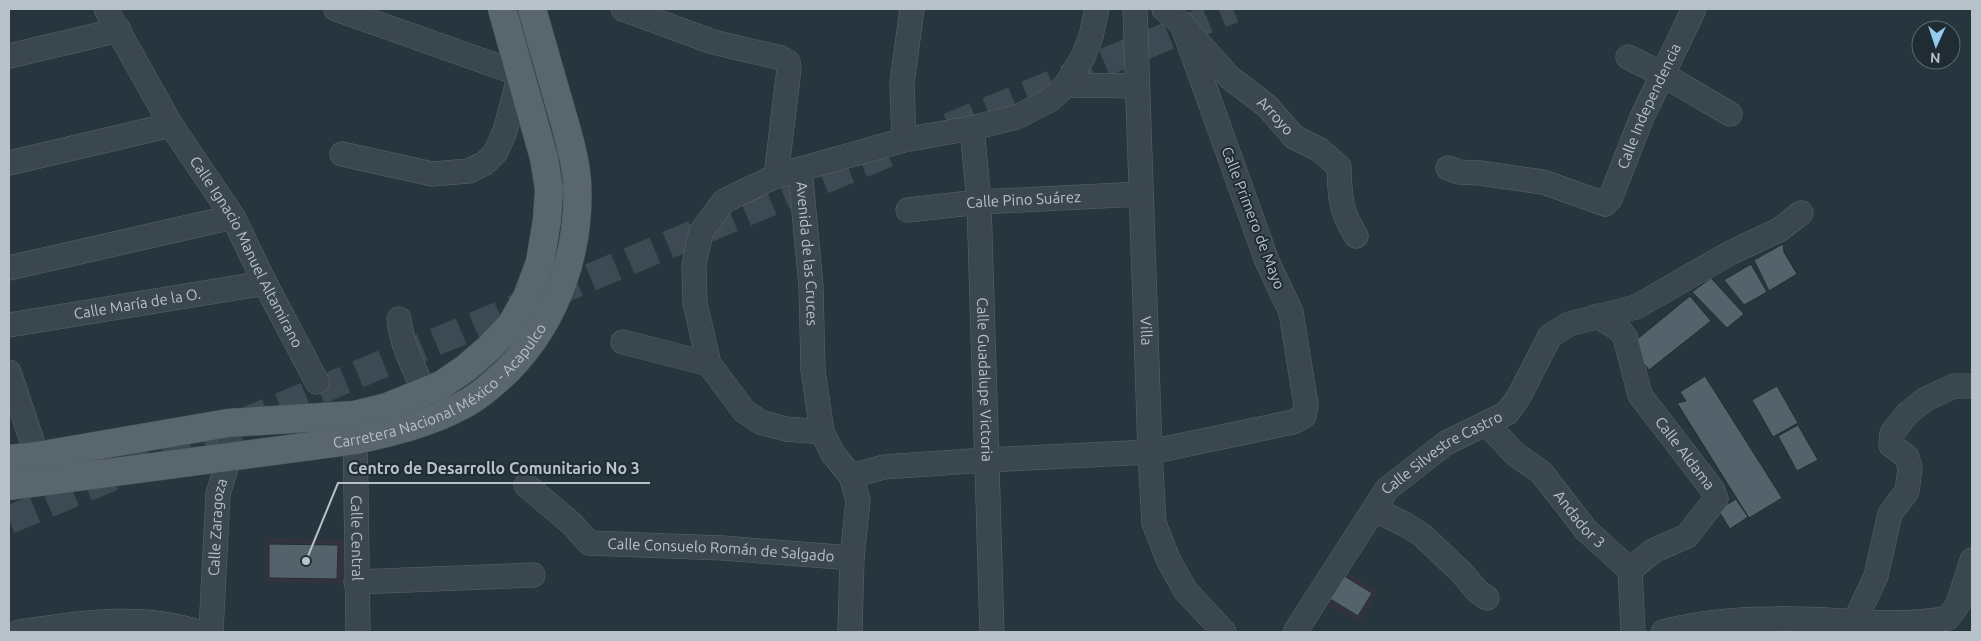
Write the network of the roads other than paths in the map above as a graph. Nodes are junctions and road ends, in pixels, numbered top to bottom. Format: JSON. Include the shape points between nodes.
{"nodes":[{"id":1,"x":106,"y":9,"type":"edge"},
{"id":2,"x":336,"y":9,"type":"edge"},
{"id":3,"x":502,"y":9,"type":"edge"},
{"id":4,"x":532,"y":9,"type":"edge"},
{"id":5,"x":623,"y":9,"type":"edge"},
{"id":6,"x":912,"y":9,"type":"edge"},
{"id":7,"x":1097,"y":9,"type":"edge"},
{"id":8,"x":1135,"y":9,"type":"edge"},
{"id":9,"x":1164,"y":9,"type":"edge"},
{"id":10,"x":1694,"y":9,"type":"edge"},
{"id":11,"x":1182,"y":24,"type":"junction"},
{"id":12,"x":119,"y":30,"type":"junction"},
{"id":13,"x":9,"y":56,"type":"edge"},
{"id":14,"x":1628,"y":57,"type":"dead end"},
{"id":15,"x":520,"y":74,"type":"junction"},
{"id":16,"x":1662,"y":74,"type":"junction"},
{"id":17,"x":1066,"y":85,"type":"junction"},
{"id":18,"x":1138,"y":86,"type":"junction"},
{"id":19,"x":1730,"y":114,"type":"dead end"},
{"id":20,"x":171,"y":125,"type":"junction"},
{"id":21,"x":972,"y":128,"type":"junction"},
{"id":22,"x":904,"y":140,"type":"junction"},
{"id":23,"x":342,"y":154,"type":"dead end"},
{"id":24,"x":9,"y":163,"type":"edge"},
{"id":25,"x":800,"y":168,"type":"junction"},
{"id":26,"x":1448,"y":168,"type":"dead end"},
{"id":27,"x":776,"y":176,"type":"junction"},
{"id":28,"x":1141,"y":194,"type":"junction"},
{"id":29,"x":979,"y":202,"type":"junction"},
{"id":30,"x":908,"y":210,"type":"dead end"},
{"id":31,"x":1801,"y":213,"type":"dead end"},
{"id":32,"x":233,"y":217,"type":"junction"},
{"id":33,"x":1356,"y":236,"type":"dead end"},
{"id":34,"x":9,"y":268,"type":"edge"},
{"id":35,"x":265,"y":284,"type":"junction"},
{"id":36,"x":1597,"y":316,"type":"junction"},
{"id":37,"x":399,"y":319,"type":"dead end"},
{"id":38,"x":9,"y":325,"type":"edge"},
{"id":39,"x":622,"y":342,"type":"dead end"},
{"id":40,"x":709,"y":364,"type":"junction"},
{"id":41,"x":9,"y":372,"type":"edge"},
{"id":42,"x":317,"y":382,"type":"dead end"},
{"id":43,"x":1972,"y":386,"type":"edge"},
{"id":44,"x":425,"y":392,"type":"junction"},
{"id":45,"x":228,"y":423,"type":"junction"},
{"id":46,"x":1486,"y":423,"type":"junction"},
{"id":47,"x":355,"y":427,"type":"junction"},
{"id":48,"x":822,"y":432,"type":"junction"},
{"id":49,"x":1150,"y":452,"type":"junction"},
{"id":50,"x":230,"y":455,"type":"junction"},
{"id":51,"x":9,"y":459,"type":"edge"},
{"id":52,"x":986,"y":460,"type":"junction"},
{"id":53,"x":40,"y":469,"type":"junction"},
{"id":54,"x":851,"y":476,"type":"junction"},
{"id":55,"x":9,"y":486,"type":"edge"},
{"id":56,"x":526,"y":486,"type":"dead end"},
{"id":57,"x":1374,"y":510,"type":"junction"},
{"id":58,"x":852,"y":558,"type":"junction"},
{"id":59,"x":1972,"y":560,"type":"edge"},
{"id":60,"x":1630,"y":570,"type":"junction"},
{"id":61,"x":533,"y":575,"type":"dead end"},
{"id":62,"x":356,"y":582,"type":"junction"},
{"id":63,"x":1487,"y":598,"type":"dead end"},
{"id":64,"x":1959,"y":609,"type":"edge"},
{"id":65,"x":1854,"y":623,"type":"junction"},
{"id":66,"x":83,"y":628,"type":"edge"},
{"id":67,"x":19,"y":632,"type":"edge"},
{"id":68,"x":198,"y":632,"type":"edge"},
{"id":69,"x":211,"y":632,"type":"edge"},
{"id":70,"x":358,"y":632,"type":"edge"},
{"id":71,"x":850,"y":632,"type":"edge"},
{"id":72,"x":992,"y":632,"type":"edge"},
{"id":73,"x":1224,"y":632,"type":"edge"},
{"id":74,"x":1295,"y":632,"type":"edge"},
{"id":75,"x":1633,"y":632,"type":"edge"},
{"id":76,"x":1663,"y":632,"type":"edge"}],
"edges":[{"from":1,"to":12,"type":"street","name":"Calle Ignacio Manuel Altamirano"},
{"from":2,"to":15,"type":"street"},
{"from":3,"to":15,"type":"main road","name":"Carretera Nacional México - Acapulco"},
{"from":4,"to":47,"type":"main road","name":"Carretera Nacional México - Acapulco","via":[[566,128],[576,178],[578,212],[562,287],[546,321],[524,353],[492,386],[465,405],[393,432]]},
{"from":5,"to":27,"type":"street","via":[[713,42],[788,62]]},
{"from":6,"to":22,"type":"street","via":[[902,83]]},
{"from":7,"to":17,"type":"street","name":"Avenida de las Cruces","via":[[1083,57]]},
{"from":8,"to":18,"type":"street","name":"Villa"},
{"from":9,"to":11,"type":"street","name":"Arroyo"},
{"from":10,"to":16,"type":"street","name":"Calle Independencia"},
{"from":11,"to":33,"type":"street","name":"Arroyo","via":[[1229,77],[1267,106],[1294,137],[1320,150],[1339,167],[1340,204]]},
{"from":11,"to":49,"type":"street","name":"Calle Primero de Mayo","via":[[1266,261],[1291,312],[1306,405],[1304,416],[1294,422]]},
{"from":12,"to":13,"type":"street"},
{"from":12,"to":20,"type":"street","name":"Calle Ignacio Manuel Altamirano"},
{"from":14,"to":16,"type":"street"},
{"from":15,"to":23,"type":"street","via":[[505,132],[496,152],[469,170],[432,174]]},
{"from":15,"to":44,"type":"main road","name":"Carretera Nacional México - Acapulco","via":[[544,158],[548,189],[540,262],[527,297],[510,325],[466,368]]},
{"from":16,"to":19,"type":"street"},
{"from":16,"to":26,"type":"street","name":"Calle Independencia","via":[[1610,199],[1604,204],[1543,182]]},
{"from":17,"to":18,"type":"street"},
{"from":17,"to":21,"type":"street","name":"Avenida de las Cruces","via":[[1050,100],[1017,117]]},
{"from":18,"to":28,"type":"street","name":"Villa"},
{"from":20,"to":24,"type":"street"},
{"from":20,"to":32,"type":"street","name":"Calle Ignacio Manuel Altamirano"},
{"from":21,"to":22,"type":"street","name":"Avenida de las Cruces"},
{"from":21,"to":29,"type":"street","name":"Calle Guadalupe Victoria"},
{"from":22,"to":25,"type":"street","name":"Avenida de las Cruces"},
{"from":25,"to":27,"type":"street"},
{"from":25,"to":48,"type":"street","name":"Avenida de las Cruces","via":[[811,286],[813,370]]},
{"from":27,"to":40,"type":"street","via":[[724,201],[701,232],[694,265],[696,303]]},
{"from":28,"to":29,"type":"street","name":"Calle Pino Suárez"},
{"from":28,"to":49,"type":"street","name":"Villa"},
{"from":29,"to":30,"type":"street","name":"Calle Pino Suárez"},
{"from":29,"to":52,"type":"street","name":"Calle Guadalupe Victoria"},
{"from":31,"to":36,"type":"street","name":"Calle Silvestre Castro","via":[[1779,230],[1732,252],[1636,307]]},
{"from":32,"to":34,"type":"street"},
{"from":32,"to":35,"type":"street","name":"Calle Ignacio Manuel Altamirano"},
{"from":35,"to":38,"type":"street","name":"Calle María de la O."},
{"from":35,"to":42,"type":"street","name":"Calle Ignacio Manuel Altamirano"},
{"from":36,"to":46,"type":"street","name":"Calle Silvestre Castro","via":[[1569,324],[1550,336],[1507,413]]},
{"from":36,"to":60,"type":"street","name":"Calle Aldama","via":[[1626,337],[1640,395],[1712,489],[1716,499],[1687,536],[1653,552]]},
{"from":37,"to":44,"type":"street","via":[[406,352]]},
{"from":39,"to":40,"type":"street"},
{"from":40,"to":48,"type":"street","via":[[744,411],[760,422],[786,429]]},
{"from":41,"to":53,"type":"street"},
{"from":43,"to":65,"type":"street","via":[[1954,386],[1926,399],[1908,413],[1892,433],[1891,445],[1907,458],[1910,468],[1907,491],[1890,514],[1876,576]]},
{"from":44,"to":47,"type":"main road","name":"Carretera Nacional México - Acapulco","via":[[387,407]]},
{"from":45,"to":47,"type":"main road","name":"Carretera Nacional México - Acapulco"},
{"from":45,"to":50,"type":"street","name":"Calle Zaragoza"},
{"from":45,"to":53,"type":"main road","name":"Carretera Nacional México - Acapulco"},
{"from":46,"to":57,"type":"street","name":"Calle Silvestre Castro","via":[[1446,443],[1387,489]]},
{"from":46,"to":60,"type":"street","name":"Andador 3","via":[[1516,455],[1541,472],[1586,530]]},
{"from":47,"to":50,"type":"main road","name":"Carretera Nacional México - Acapulco"},
{"from":47,"to":62,"type":"street","name":"Calle Central"},
{"from":48,"to":54,"type":"street","name":"Avenida de las Cruces","via":[[833,454]]},
{"from":49,"to":52,"type":"street"},
{"from":49,"to":73,"type":"street","name":"Villa","via":[[1154,523],[1168,559],[1185,590]]},
{"from":50,"to":53,"type":"main road","name":"Carretera Nacional México - Acapulco"},
{"from":50,"to":69,"type":"street","name":"Calle Zaragoza","via":[[218,494]]},
{"from":51,"to":53,"type":"main road","name":"Carretera Nacional México - Acapulco"},
{"from":52,"to":54,"type":"street","via":[[884,467]]},
{"from":52,"to":72,"type":"street","name":"Calle Guadalupe Victoria"},
{"from":53,"to":55,"type":"main road","name":"Carretera Nacional México - Acapulco"},
{"from":54,"to":58,"type":"street","name":"Avenida de las Cruces","via":[[858,500]]},
{"from":56,"to":58,"type":"street","name":"Calle Consuelo Román de Salgado","via":[[572,524],[589,543],[723,548]]},
{"from":57,"to":63,"type":"street","via":[[1422,536]]},
{"from":57,"to":74,"type":"street","name":"Calle Silvestre Castro"},
{"from":58,"to":71,"type":"street","name":"Avenida de las Cruces"},
{"from":59,"to":64,"type":"street"},
{"from":60,"to":75,"type":"street"},
{"from":61,"to":62,"type":"street"},
{"from":62,"to":70,"type":"street","name":"Calle Central"},
{"from":64,"to":65,"type":"street","via":[[1927,622]]},
{"from":65,"to":76,"type":"street","via":[[1773,619],[1690,625]]},
{"from":66,"to":67,"type":"street"},
{"from":66,"to":68,"type":"street","via":[[131,621],[179,626]]}]}
